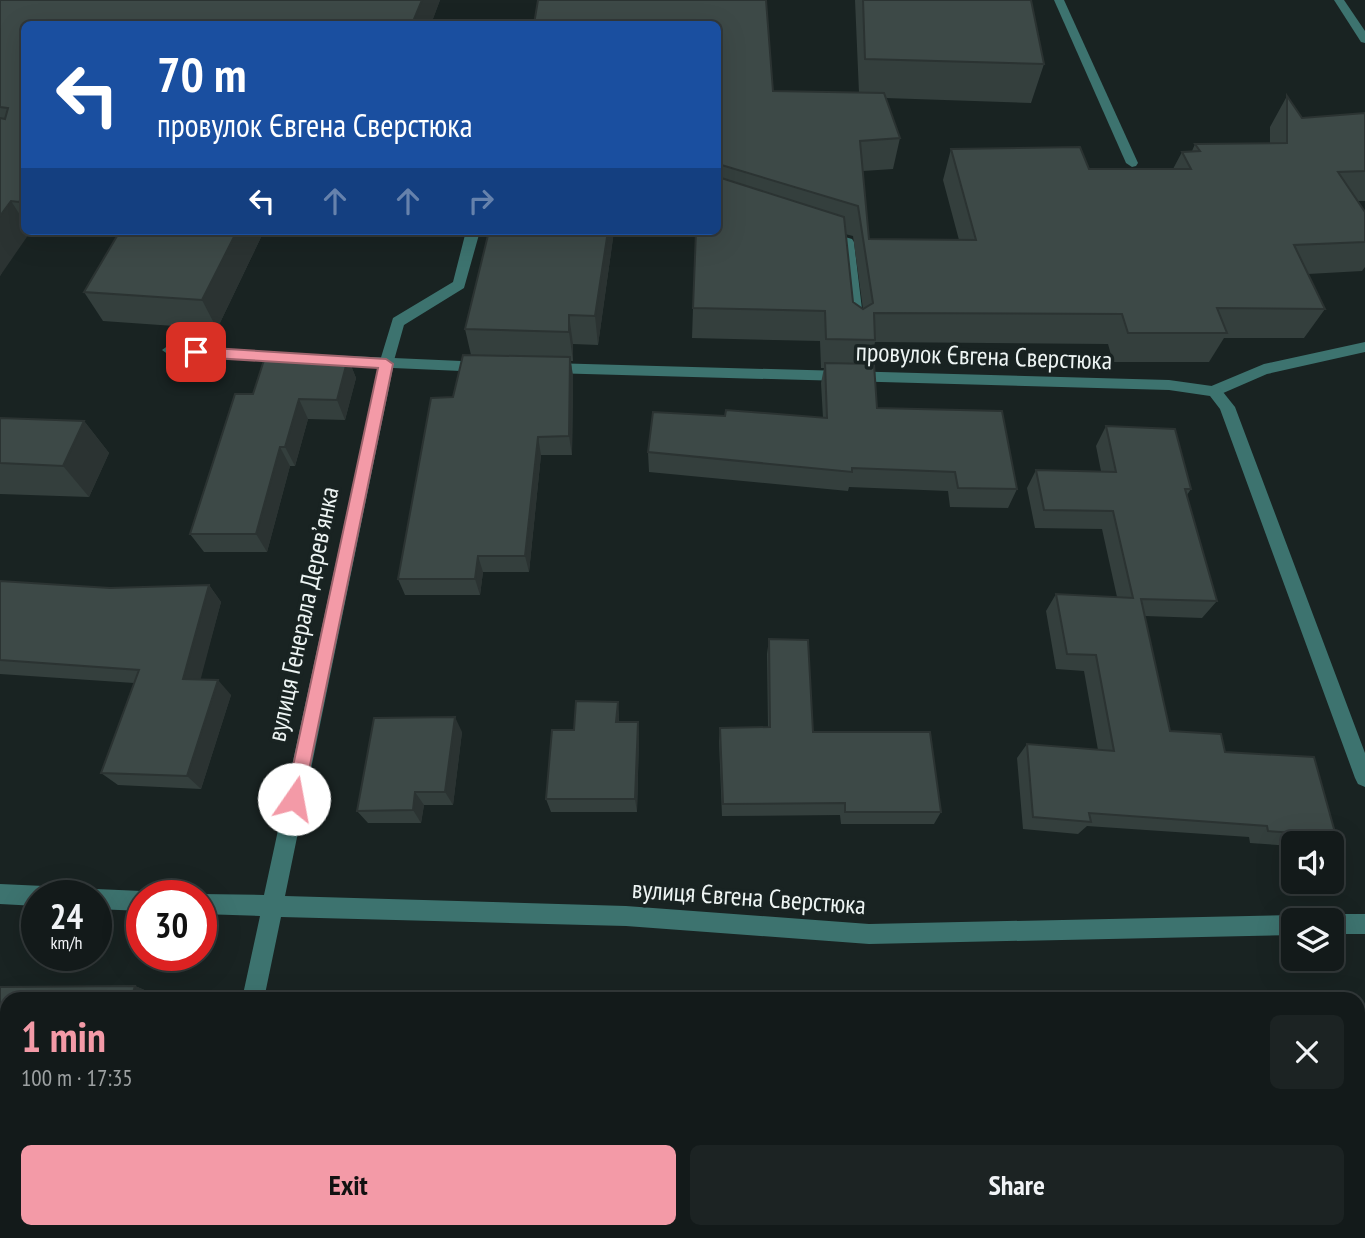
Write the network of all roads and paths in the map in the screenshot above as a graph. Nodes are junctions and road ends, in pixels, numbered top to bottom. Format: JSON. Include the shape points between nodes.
{"nodes":[{"id":1,"x":1059,"y":0,"type":"edge"},
{"id":2,"x":1339,"y":0,"type":"edge"},
{"id":3,"x":1365,"y":40,"type":"edge"},
{"id":4,"x":1132,"y":163,"type":"dead end"},
{"id":5,"x":808,"y":230,"type":"edge"},
{"id":6,"x":472,"y":235,"type":"edge"},
{"id":7,"x":858,"y":331,"type":"edge"},
{"id":8,"x":1365,"y":347,"type":"edge"},
{"id":9,"x":169,"y":350,"type":"dead end"},
{"id":10,"x":386,"y":364,"type":"junction"},
{"id":11,"x":498,"y":367,"type":"edge"},
{"id":12,"x":540,"y":368,"type":"edge"},
{"id":13,"x":1214,"y":391,"type":"junction"},
{"id":14,"x":1365,"y":778,"type":"edge"},
{"id":15,"x":0,"y":894,"type":"edge"},
{"id":16,"x":21,"y":895,"type":"edge"},
{"id":17,"x":217,"y":905,"type":"edge"},
{"id":18,"x":272,"y":907,"type":"junction"},
{"id":19,"x":1365,"y":923,"type":"edge"},
{"id":20,"x":1344,"y":924,"type":"edge"},
{"id":21,"x":1281,"y":925,"type":"edge"},
{"id":22,"x":254,"y":992,"type":"edge"}],
"edges":[{"from":1,"to":4,"type":"street"},
{"from":2,"to":3,"type":"street"},
{"from":5,"to":7,"type":"street","via":[[847,242]]},
{"from":6,"to":10,"type":"street","name":"вулиця Генерала Деревʼянка","via":[[459,285],[398,322]]},
{"from":8,"to":13,"type":"street","via":[[1264,369]]},
{"from":9,"to":10,"type":"street"},
{"from":10,"to":11,"type":"street"},
{"from":10,"to":18,"type":"street","name":"вулиця Генерала Деревʼянка"},
{"from":12,"to":13,"type":"street","name":"провулок Євгена Сверстюка","via":[[1169,385]]},
{"from":13,"to":14,"type":"street","via":[[1227,407]]},
{"from":15,"to":16,"type":"street"},
{"from":17,"to":18,"type":"street","name":"вулиця Євгена Сверстюка"},
{"from":18,"to":21,"type":"street","name":"вулиця Євгена Сверстюка","via":[[626,915],[869,934]]},
{"from":18,"to":22,"type":"street","name":"вулиця Генерала Деревʼянка"},
{"from":19,"to":20,"type":"street"}]}
